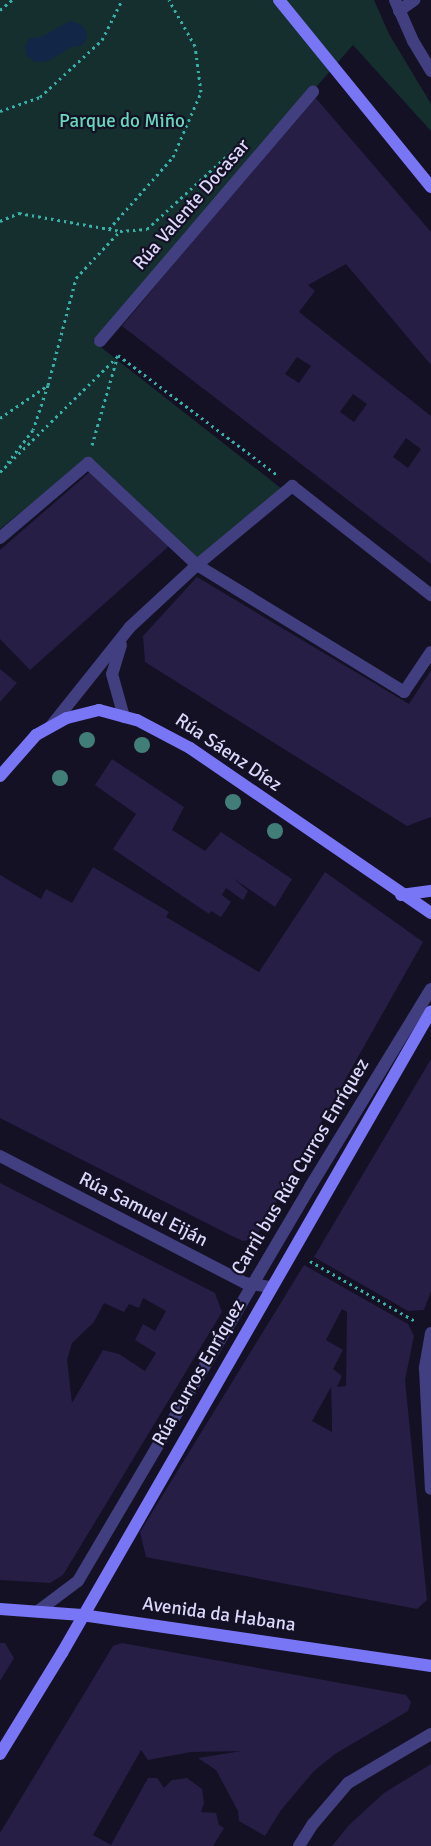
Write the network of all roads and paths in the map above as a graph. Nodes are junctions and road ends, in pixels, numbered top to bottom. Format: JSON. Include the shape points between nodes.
{"nodes":[{"id":1,"x":12,"y":0,"type":"edge"},
{"id":2,"x":122,"y":0,"type":"edge"},
{"id":3,"x":169,"y":0,"type":"edge"},
{"id":4,"x":280,"y":0,"type":"edge"},
{"id":5,"x":414,"y":0,"type":"edge"},
{"id":6,"x":397,"y":6,"type":"edge"},
{"id":7,"x":0,"y":10,"type":"edge"},
{"id":8,"x":431,"y":71,"type":"edge"},
{"id":9,"x":313,"y":92,"type":"dead end"},
{"id":10,"x":0,"y":111,"type":"edge"},
{"id":11,"x":246,"y":138,"type":"dead end"},
{"id":12,"x":431,"y":187,"type":"edge"},
{"id":13,"x":0,"y":221,"type":"edge"},
{"id":14,"x":109,"y":230,"type":"junction"},
{"id":15,"x":120,"y":231,"type":"junction"},
{"id":16,"x":100,"y":341,"type":"joint"},
{"id":17,"x":118,"y":355,"type":"junction"},
{"id":18,"x":48,"y":385,"type":"junction"},
{"id":19,"x":0,"y":418,"type":"edge"},
{"id":20,"x":88,"y":463,"type":"junction"},
{"id":21,"x":0,"y":472,"type":"edge"},
{"id":22,"x":292,"y":486,"type":"junction"},
{"id":23,"x":0,"y":538,"type":"edge"},
{"id":24,"x":197,"y":566,"type":"junction"},
{"id":25,"x":431,"y":595,"type":"edge"},
{"id":26,"x":130,"y":628,"type":"junction"},
{"id":27,"x":431,"y":652,"type":"edge"},
{"id":28,"x":124,"y":718,"type":"junction"},
{"id":29,"x":51,"y":726,"type":"junction"},
{"id":30,"x":0,"y":776,"type":"edge"},
{"id":31,"x":431,"y":891,"type":"edge"},
{"id":32,"x":401,"y":894,"type":"junction"},
{"id":33,"x":431,"y":913,"type":"edge"},
{"id":34,"x":431,"y":989,"type":"edge"},
{"id":35,"x":431,"y":1011,"type":"edge"},
{"id":36,"x":0,"y":1156,"type":"edge"},
{"id":37,"x":294,"y":1252,"type":"junction"},
{"id":38,"x":253,"y":1282,"type":"junction"},
{"id":39,"x":271,"y":1287,"type":"junction"},
{"id":40,"x":404,"y":1314,"type":"dead end"},
{"id":41,"x":431,"y":1333,"type":"edge"},
{"id":42,"x":431,"y":1489,"type":"edge"},
{"id":43,"x":0,"y":1609,"type":"edge"},
{"id":44,"x":38,"y":1611,"type":"junction"},
{"id":45,"x":82,"y":1615,"type":"junction"},
{"id":46,"x":431,"y":1666,"type":"edge"},
{"id":47,"x":431,"y":1734,"type":"edge"},
{"id":48,"x":0,"y":1754,"type":"edge"},
{"id":49,"x":299,"y":1846,"type":"edge"}],
"edges":[{"from":1,"to":7,"type":"path"},
{"from":2,"to":10,"type":"path","via":[[102,40],[40,97]]},
{"from":3,"to":14,"type":"path","via":[[195,46],[201,92],[173,158]]},
{"from":4,"to":12,"type":"street"},
{"from":5,"to":6,"type":"street"},
{"from":6,"to":8,"type":"street"},
{"from":9,"to":16,"type":"street","name":"Rúa Valente Docasar"},
{"from":11,"to":15,"type":"path","via":[[147,230]]},
{"from":13,"to":14,"type":"path","via":[[19,214]]},
{"from":14,"to":15,"type":"path"},
{"from":15,"to":18,"type":"path","via":[[76,278]]},
{"from":16,"to":17,"type":"path"},
{"from":17,"to":20,"type":"path"},
{"from":17,"to":21,"type":"path"},
{"from":17,"to":22,"type":"path"},
{"from":18,"to":19,"type":"path"},
{"from":18,"to":21,"type":"path","via":[[33,430]]},
{"from":20,"to":23,"type":"street"},
{"from":20,"to":24,"type":"street"},
{"from":22,"to":24,"type":"street"},
{"from":22,"to":25,"type":"street"},
{"from":24,"to":26,"type":"street"},
{"from":24,"to":27,"type":"street","via":[[404,692]]},
{"from":26,"to":28,"type":"street","via":[[113,663],[112,674]]},
{"from":26,"to":29,"type":"street"},
{"from":28,"to":29,"type":"street","name":"Rúa Sáenz Díez","via":[[99,710]]},
{"from":28,"to":32,"type":"street","name":"Rúa Sáenz Díez","via":[[170,734]]},
{"from":29,"to":30,"type":"street","name":"Rúa Sáenz Díez","via":[[25,746]]},
{"from":31,"to":32,"type":"street"},
{"from":32,"to":33,"type":"street","name":"Rúa Sáenz Díez"},
{"from":34,"to":38,"type":"street","name":"Carril bus Rúa Curros Enríquez"},
{"from":35,"to":37,"type":"street","name":"Rúa Curros Enríquez"},
{"from":36,"to":38,"type":"street","name":"Rúa Samuel Eiján","via":[[227,1275],[245,1283]]},
{"from":37,"to":39,"type":"street","name":"Rúa Curros Enríquez"},
{"from":37,"to":40,"type":"path"},
{"from":38,"to":39,"type":"street","name":"Rúa Samuel Eiján"},
{"from":38,"to":44,"type":"street","name":"Carril bus Rúa Curros Enríquez","via":[[78,1581]]},
{"from":39,"to":45,"type":"street","name":"Rúa Curros Enríquez"},
{"from":41,"to":42,"type":"street","via":[[425,1368]]},
{"from":43,"to":44,"type":"street","name":"Avenida da Habana"},
{"from":44,"to":45,"type":"street","name":"Avenida da Habana"},
{"from":45,"to":46,"type":"street","name":"Avenida da Habana"},
{"from":45,"to":48,"type":"street","name":"Rúa Curros Enríquez"},
{"from":47,"to":49,"type":"street","via":[[348,1784],[312,1824]]}]}
